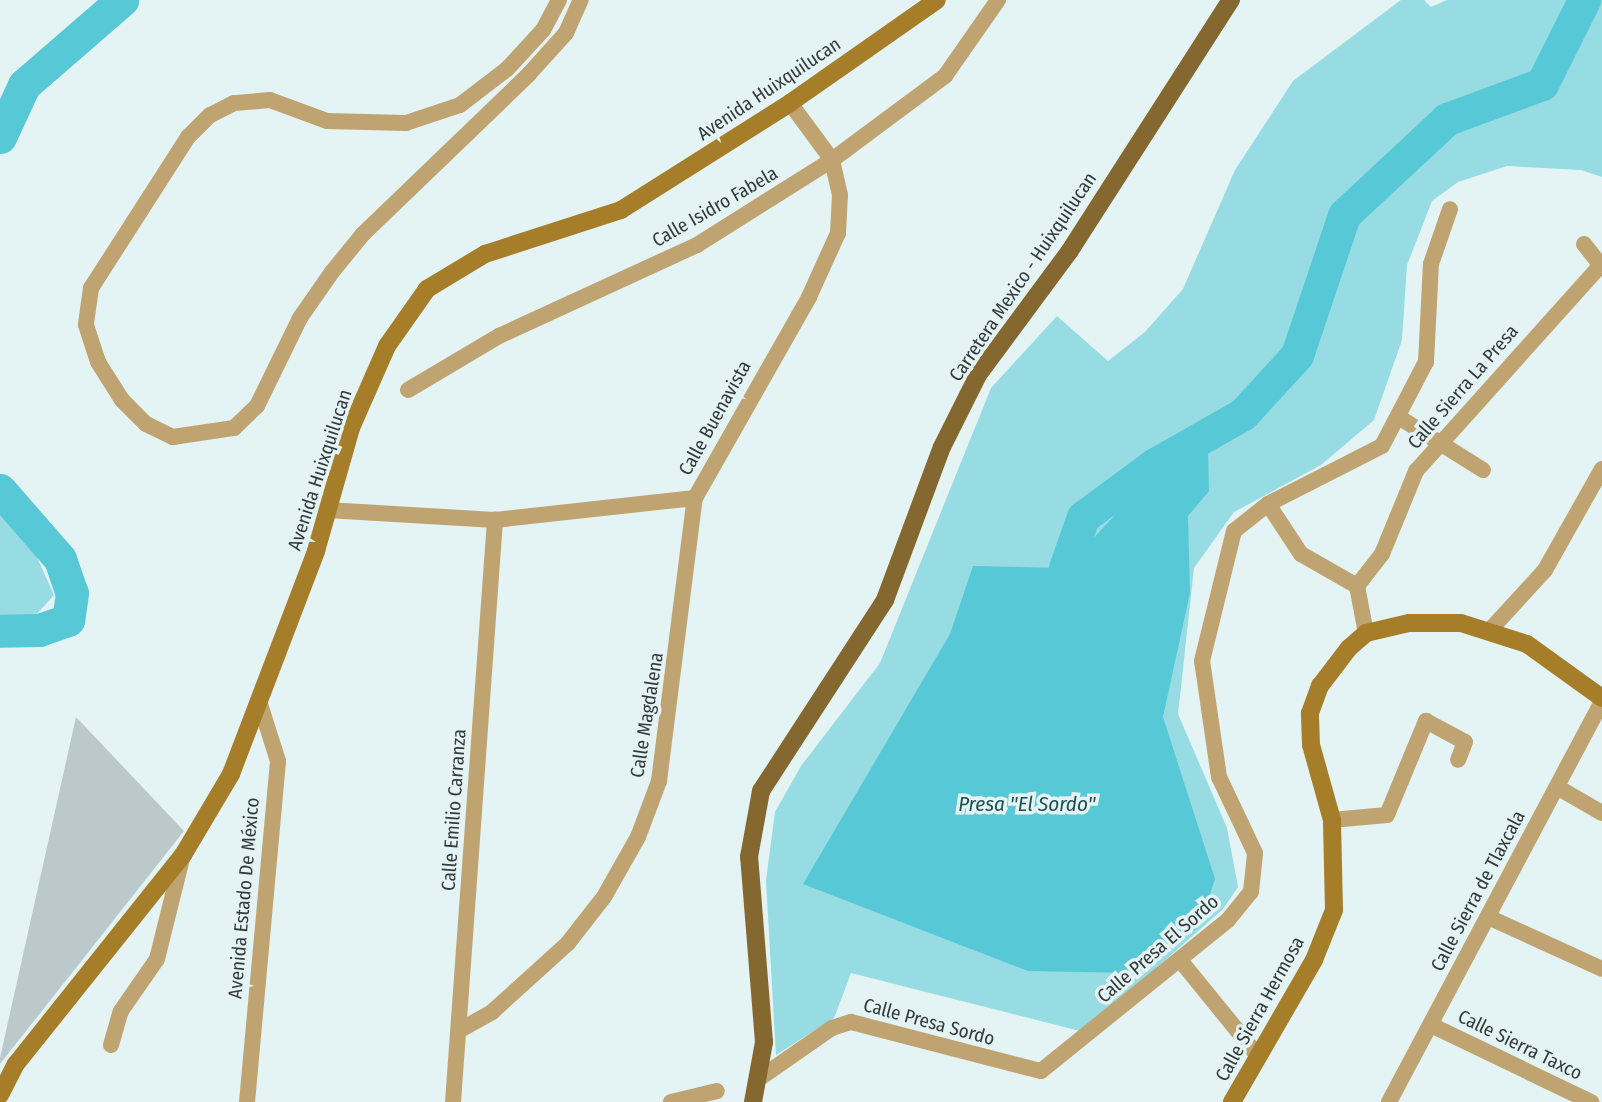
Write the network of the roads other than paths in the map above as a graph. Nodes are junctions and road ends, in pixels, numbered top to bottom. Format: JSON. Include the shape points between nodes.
{"nodes":[{"id":1,"x":559,"y":0,"type":"edge"},
{"id":2,"x":581,"y":0,"type":"edge"},
{"id":3,"x":937,"y":0,"type":"edge"},
{"id":4,"x":998,"y":0,"type":"edge"},
{"id":5,"x":1231,"y":0,"type":"edge"},
{"id":6,"x":790,"y":103,"type":"junction"},
{"id":7,"x":832,"y":160,"type":"junction"},
{"id":8,"x":1450,"y":209,"type":"dead end"},
{"id":9,"x":1584,"y":244,"type":"dead end"},
{"id":10,"x":1601,"y":265,"type":"edge"},
{"id":11,"x":408,"y":390,"type":"dead end"},
{"id":12,"x":1400,"y":418,"type":"junction"},
{"id":13,"x":1439,"y":446,"type":"junction"},
{"id":14,"x":1602,"y":469,"type":"edge"},
{"id":15,"x":1483,"y":470,"type":"dead end"},
{"id":16,"x":695,"y":498,"type":"junction"},
{"id":17,"x":1268,"y":504,"type":"junction"},
{"id":18,"x":327,"y":510,"type":"junction"},
{"id":19,"x":495,"y":520,"type":"junction"},
{"id":20,"x":1357,"y":586,"type":"junction"},
{"id":21,"x":1491,"y":629,"type":"junction"},
{"id":22,"x":1366,"y":633,"type":"junction"},
{"id":23,"x":1602,"y":699,"type":"edge"},
{"id":24,"x":258,"y":701,"type":"junction"},
{"id":25,"x":1458,"y":760,"type":"dead end"},
{"id":26,"x":1557,"y":787,"type":"junction"},
{"id":27,"x":1602,"y":813,"type":"edge"},
{"id":28,"x":1332,"y":820,"type":"junction"},
{"id":29,"x":183,"y":855,"type":"junction"},
{"id":30,"x":1488,"y":917,"type":"junction"},
{"id":31,"x":1180,"y":960,"type":"junction"},
{"id":32,"x":1602,"y":969,"type":"edge"},
{"id":33,"x":1431,"y":1025,"type":"junction"},
{"id":34,"x":460,"y":1030,"type":"junction"},
{"id":35,"x":111,"y":1045,"type":"dead end"},
{"id":36,"x":1258,"y":1056,"type":"junction"},
{"id":37,"x":1059,"y":1062,"type":"joint"},
{"id":38,"x":760,"y":1078,"type":"junction"},
{"id":39,"x":1558,"y":1087,"type":"junction"},
{"id":40,"x":717,"y":1091,"type":"dead end"},
{"id":41,"x":0,"y":1095,"type":"edge"},
{"id":42,"x":247,"y":1102,"type":"edge"},
{"id":43,"x":453,"y":1102,"type":"edge"},
{"id":44,"x":671,"y":1102,"type":"edge"},
{"id":45,"x":753,"y":1102,"type":"edge"},
{"id":46,"x":1232,"y":1102,"type":"edge"},
{"id":47,"x":1389,"y":1102,"type":"edge"},
{"id":48,"x":1551,"y":1102,"type":"edge"},
{"id":49,"x":1591,"y":1102,"type":"edge"}],
"edges":[{"from":1,"to":2,"type":"street","via":[[543,30],[507,69],[460,105],[417,119],[364,125],[327,121],[270,100],[233,103],[211,115],[188,137],[91,288],[86,325],[98,362],[122,400],[146,424],[173,437],[234,428],[257,406],[300,318],[332,272],[363,234],[529,74],[566,33]]},
{"from":3,"to":6,"type":"street","name":"Avenida Huixquilucan"},
{"from":4,"to":7,"type":"street","name":"Calle Isidro Fabela","via":[[945,76]]},
{"from":5,"to":38,"type":"main road","name":"Carretera Mexico - Huixquilucan","via":[[1069,252],[978,376],[942,447],[885,600],[761,791],[749,857],[763,1000]]},
{"from":6,"to":7,"type":"street","name":"Calle Buenavista"},
{"from":6,"to":18,"type":"street","name":"Avenida Huixquilucan","via":[[621,210],[485,254],[428,289],[387,346],[351,428]]},
{"from":7,"to":11,"type":"street","name":"Calle Isidro Fabela","via":[[697,245],[499,336]]},
{"from":7,"to":16,"type":"street","name":"Calle Buenavista","via":[[841,195],[838,233],[808,297]]},
{"from":8,"to":12,"type":"street","name":"Calle Presa El Sordo","via":[[1431,264],[1426,362]]},
{"from":9,"to":10,"type":"street"},
{"from":10,"to":13,"type":"street","name":"Calle Sierra La Presa"},
{"from":12,"to":13,"type":"street"},
{"from":12,"to":17,"type":"street","name":"Calle Presa El Sordo","via":[[1382,446]]},
{"from":13,"to":15,"type":"street"},
{"from":13,"to":20,"type":"street","name":"Calle Sierra La Presa","via":[[1416,471],[1382,554]]},
{"from":14,"to":21,"type":"street","via":[[1545,570]]},
{"from":16,"to":19,"type":"street","name":"Calle Buenavista"},
{"from":16,"to":34,"type":"street","name":"Calle Magdalena","via":[[673,704],[659,781],[638,837],[604,897],[568,943],[492,1013]]},
{"from":17,"to":20,"type":"street","via":[[1301,554]]},
{"from":17,"to":31,"type":"street","name":"Calle Presa El Sordo","via":[[1234,531],[1202,661],[1219,777],[1255,853],[1251,892],[1228,920]]},
{"from":18,"to":19,"type":"street","name":"Calle Buenavista"},
{"from":18,"to":24,"type":"street","name":"Avenida Huixquilucan"},
{"from":19,"to":34,"type":"street","name":"Calle Emilio Carranza"},
{"from":20,"to":22,"type":"street"},
{"from":21,"to":22,"type":"street","via":[[1438,620]]},
{"from":21,"to":23,"type":"street","via":[[1551,658]]},
{"from":22,"to":28,"type":"street","name":"Calle Sierra Hermosa","via":[[1331,668],[1310,713],[1311,745]]},
{"from":23,"to":26,"type":"street","name":"Calle Sierra de Tlaxcala"},
{"from":24,"to":29,"type":"street","name":"Avenida Huixquilucan","via":[[232,774]]},
{"from":24,"to":42,"type":"street","name":"Avenida Estado De México","via":[[278,761]]},
{"from":25,"to":28,"type":"street","via":[[1465,742],[1426,721],[1387,815]]},
{"from":26,"to":27,"type":"street"},
{"from":26,"to":30,"type":"street","name":"Calle Sierra de Tlaxcala"},
{"from":28,"to":36,"type":"street","name":"Calle Sierra Hermosa","via":[[1334,910],[1314,960]]},
{"from":29,"to":35,"type":"street","via":[[158,960],[121,1011]]},
{"from":29,"to":41,"type":"street","name":"Avenida Huixquilucan","via":[[16,1064]]},
{"from":30,"to":32,"type":"street"},
{"from":30,"to":33,"type":"street","name":"Calle Sierra de Tlaxcala"},
{"from":31,"to":36,"type":"street"},
{"from":31,"to":37,"type":"street","name":"Calle Presa El Sordo"},
{"from":33,"to":39,"type":"street","name":"Calle Sierra Taxco"},
{"from":33,"to":47,"type":"street","name":"Calle Sierra de Tlaxcala"},
{"from":34,"to":43,"type":"street","name":"Calle Emilio Carranza"},
{"from":36,"to":46,"type":"street","name":"Calle Sierra Hermosa"},
{"from":37,"to":38,"type":"street","name":"Calle Presa Sordo","via":[[1031,1072],[851,1022],[832,1028]]},
{"from":38,"to":45,"type":"main road","name":"Carretera Mexico - Huixquilucan"},
{"from":39,"to":48,"type":"street"},
{"from":39,"to":49,"type":"street","name":"Calle Sierra Taxco"},
{"from":40,"to":44,"type":"street"}]}
